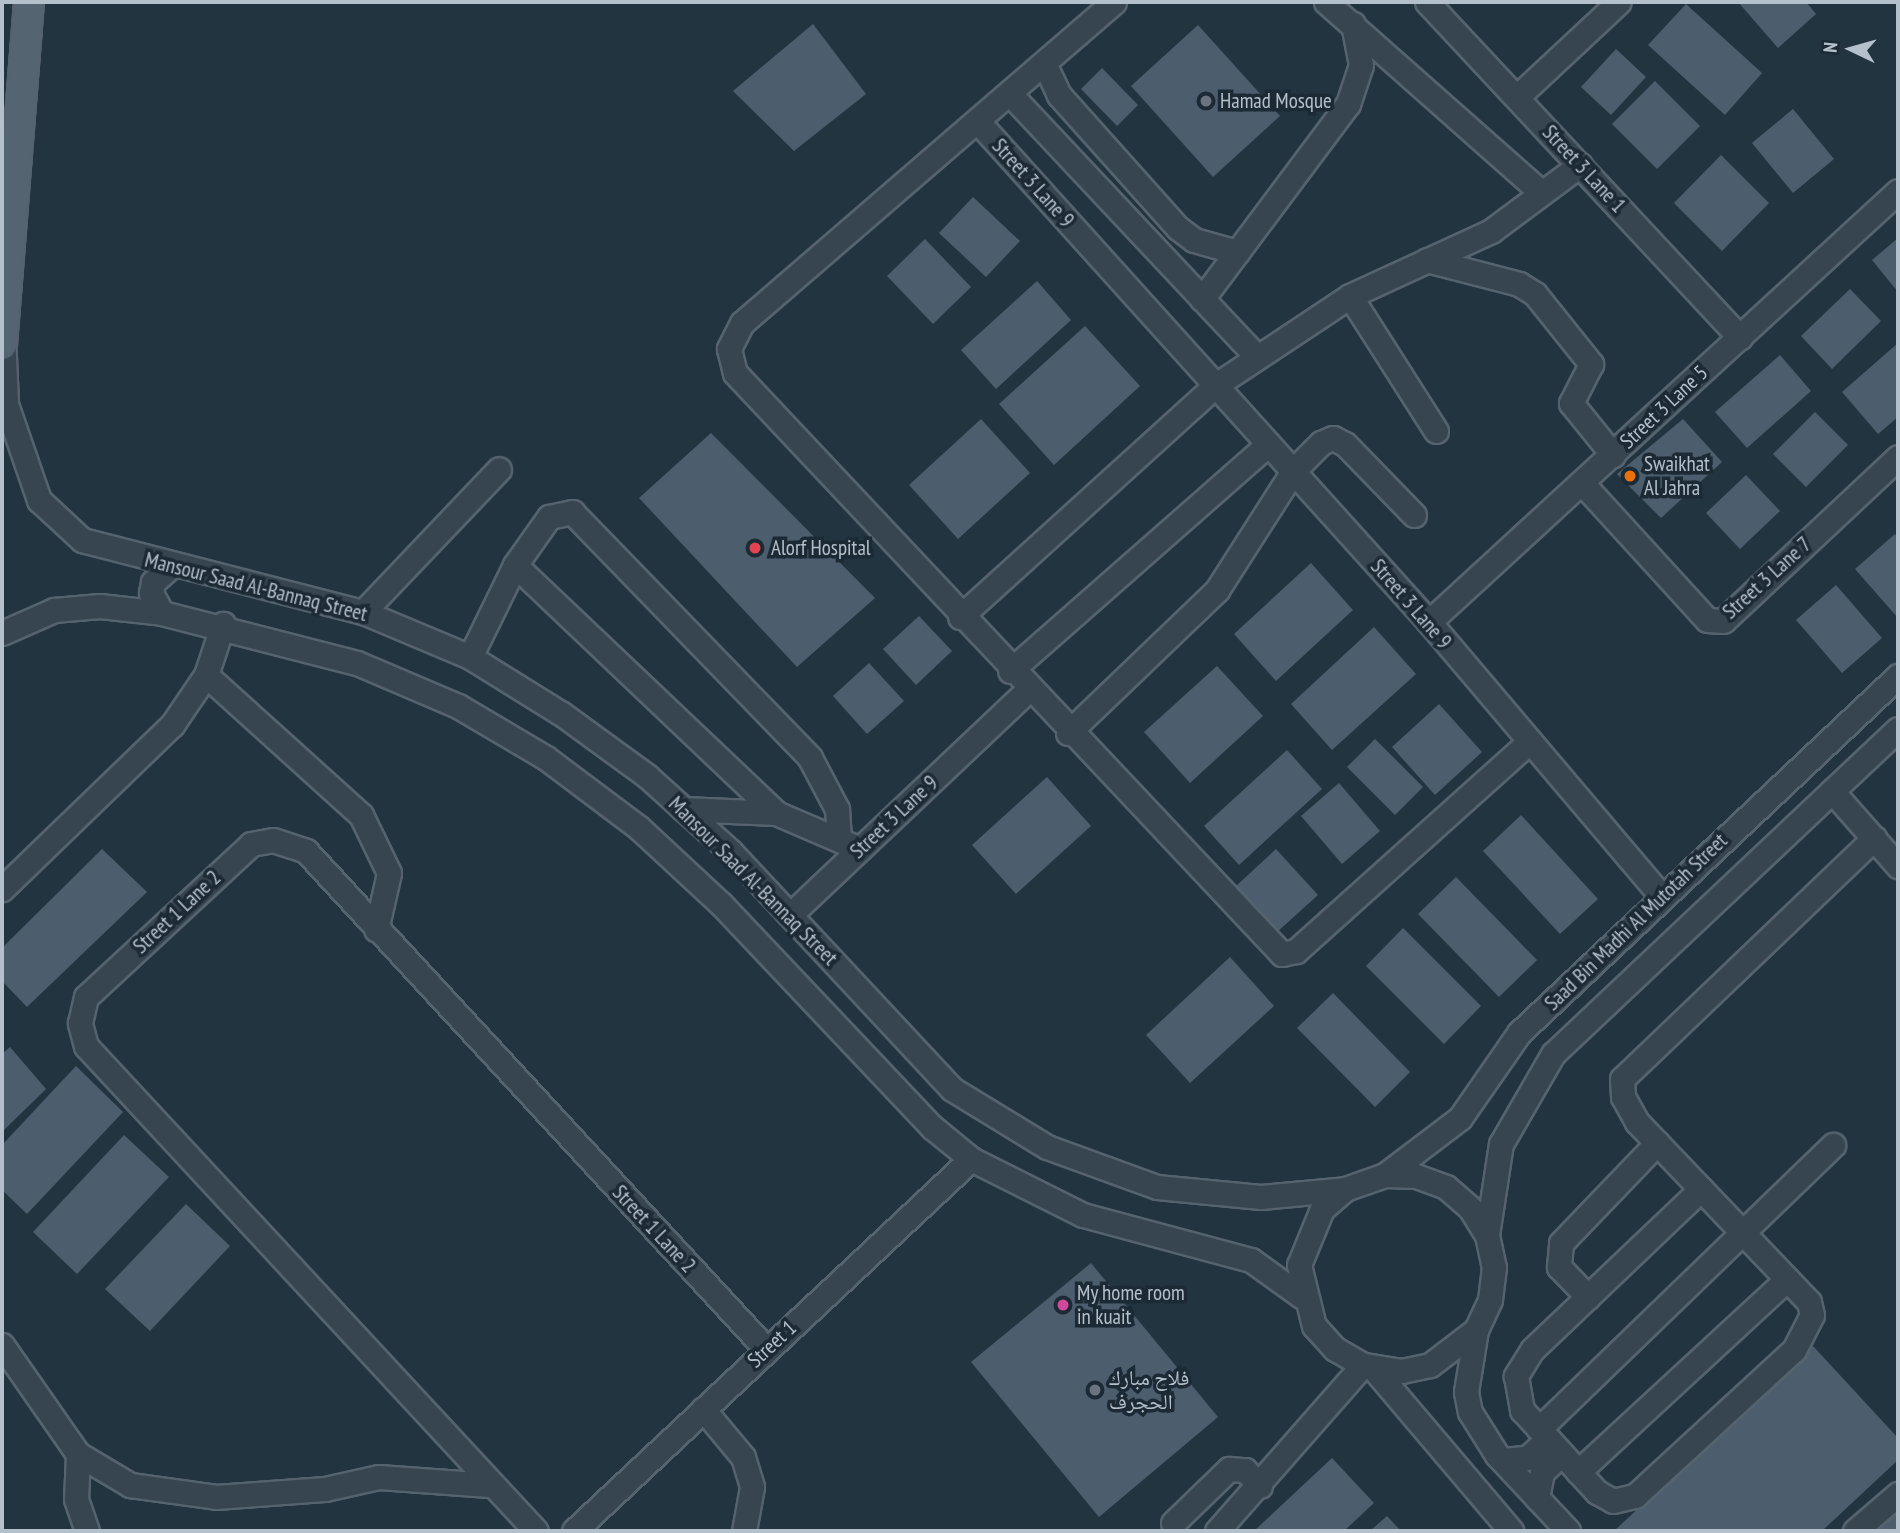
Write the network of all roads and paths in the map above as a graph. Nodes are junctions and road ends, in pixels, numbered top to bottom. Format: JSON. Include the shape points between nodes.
{"nodes":[{"id":1,"x":29,"y":2,"type":"edge"},
{"id":2,"x":1114,"y":2,"type":"edge"},
{"id":3,"x":1326,"y":2,"type":"edge"},
{"id":4,"x":1427,"y":2,"type":"edge"},
{"id":5,"x":1619,"y":2,"type":"edge"},
{"id":6,"x":1353,"y":24,"type":"junction"},
{"id":7,"x":1045,"y":65,"type":"junction"},
{"id":8,"x":1011,"y":95,"type":"junction"},
{"id":9,"x":1517,"y":97,"type":"junction"},
{"id":10,"x":980,"y":124,"type":"junction"},
{"id":11,"x":1580,"y":165,"type":"junction"},
{"id":12,"x":1898,"y":191,"type":"edge"},
{"id":13,"x":1542,"y":193,"type":"junction"},
{"id":14,"x":1237,"y":252,"type":"junction"},
{"id":15,"x":1427,"y":260,"type":"junction"},
{"id":16,"x":1350,"y":296,"type":"junction"},
{"id":17,"x":1202,"y":299,"type":"junction"},
{"id":18,"x":1740,"y":338,"type":"junction"},
{"id":19,"x":2,"y":339,"type":"edge"},
{"id":20,"x":1256,"y":356,"type":"junction"},
{"id":21,"x":1216,"y":385,"type":"junction"},
{"id":22,"x":1436,"y":430,"type":"dead end"},
{"id":23,"x":1269,"y":444,"type":"junction"},
{"id":24,"x":1613,"y":455,"type":"junction"},
{"id":25,"x":1898,"y":457,"type":"edge"},
{"id":26,"x":499,"y":469,"type":"dead end"},
{"id":27,"x":1293,"y":471,"type":"junction"},
{"id":28,"x":1582,"y":483,"type":"junction"},
{"id":29,"x":1414,"y":515,"type":"dead end"},
{"id":30,"x":515,"y":565,"type":"junction"},
{"id":31,"x":170,"y":567,"type":"junction"},
{"id":32,"x":363,"y":612,"type":"junction"},
{"id":33,"x":162,"y":613,"type":"junction"},
{"id":34,"x":960,"y":617,"type":"junction"},
{"id":35,"x":1429,"y":622,"type":"junction"},
{"id":36,"x":223,"y":624,"type":"junction"},
{"id":37,"x":2,"y":633,"type":"edge"},
{"id":38,"x":470,"y":657,"type":"junction"},
{"id":39,"x":1010,"y":671,"type":"junction"},
{"id":40,"x":206,"y":675,"type":"junction"},
{"id":41,"x":1898,"y":676,"type":"edge"},
{"id":42,"x":1028,"y":690,"type":"junction"},
{"id":43,"x":1898,"y":729,"type":"edge"},
{"id":44,"x":1068,"y":733,"type":"junction"},
{"id":45,"x":1529,"y":742,"type":"junction"},
{"id":46,"x":1832,"y":791,"type":"junction"},
{"id":47,"x":683,"y":808,"type":"junction"},
{"id":48,"x":776,"y":813,"type":"junction"},
{"id":49,"x":1874,"y":838,"type":"junction"},
{"id":50,"x":839,"y":839,"type":"junction"},
{"id":51,"x":860,"y":849,"type":"junction"},
{"id":52,"x":1898,"y":866,"type":"edge"},
{"id":53,"x":2,"y":889,"type":"edge"},
{"id":54,"x":1661,"y":896,"type":"junction"},
{"id":55,"x":790,"y":915,"type":"junction"},
{"id":56,"x":376,"y":930,"type":"junction"},
{"id":57,"x":1657,"y":1143,"type":"junction"},
{"id":58,"x":1833,"y":1145,"type":"dead end"},
{"id":59,"x":971,"y":1159,"type":"junction"},
{"id":60,"x":1385,"y":1175,"type":"junction"},
{"id":61,"x":1345,"y":1189,"type":"junction"},
{"id":62,"x":1701,"y":1189,"type":"junction"},
{"id":63,"x":1487,"y":1235,"type":"junction"},
{"id":64,"x":1744,"y":1235,"type":"junction"},
{"id":65,"x":1787,"y":1279,"type":"junction"},
{"id":66,"x":1301,"y":1296,"type":"junction"},
{"id":67,"x":1588,"y":1297,"type":"junction"},
{"id":68,"x":1476,"y":1330,"type":"junction"},
{"id":69,"x":2,"y":1345,"type":"edge"},
{"id":70,"x":766,"y":1349,"type":"junction"},
{"id":71,"x":1368,"y":1367,"type":"junction"},
{"id":72,"x":703,"y":1409,"type":"junction"},
{"id":73,"x":1549,"y":1441,"type":"junction"},
{"id":74,"x":78,"y":1454,"type":"junction"},
{"id":75,"x":1502,"y":1460,"type":"junction"},
{"id":76,"x":1578,"y":1472,"type":"junction"},
{"id":77,"x":489,"y":1485,"type":"junction"},
{"id":78,"x":1260,"y":1486,"type":"junction"},
{"id":79,"x":1898,"y":1494,"type":"edge"},
{"id":80,"x":1537,"y":1497,"type":"junction"},
{"id":81,"x":1173,"y":1528,"type":"edge"},
{"id":82,"x":87,"y":1531,"type":"edge"},
{"id":83,"x":536,"y":1531,"type":"edge"},
{"id":84,"x":574,"y":1531,"type":"edge"},
{"id":85,"x":744,"y":1531,"type":"edge"},
{"id":86,"x":1217,"y":1531,"type":"edge"},
{"id":87,"x":1511,"y":1531,"type":"edge"},
{"id":88,"x":1568,"y":1531,"type":"edge"},
{"id":89,"x":1855,"y":1531,"type":"edge"}],
"edges":[{"from":1,"to":19,"type":"main road"},
{"from":2,"to":7,"type":"street"},
{"from":3,"to":6,"type":"street"},
{"from":4,"to":9,"type":"street","name":"Street 3 Lane 1"},
{"from":5,"to":9,"type":"street"},
{"from":6,"to":13,"type":"street"},
{"from":6,"to":14,"type":"street","via":[[1360,46],[1358,85]]},
{"from":7,"to":8,"type":"street"},
{"from":7,"to":14,"type":"street","via":[[1059,95],[1178,228],[1194,240]]},
{"from":8,"to":10,"type":"street"},
{"from":8,"to":17,"type":"street"},
{"from":9,"to":11,"type":"street","name":"Street 3 Lane 1"},
{"from":10,"to":21,"type":"street","name":"Street 3 Lane 9"},
{"from":10,"to":34,"type":"street","name":"Street 3 Lane 9","via":[[742,323],[729,348],[735,373]]},
{"from":11,"to":13,"type":"street"},
{"from":11,"to":18,"type":"street","name":"Street 3 Lane 1"},
{"from":12,"to":18,"type":"street","name":"Street 3 Lane 5"},
{"from":13,"to":15,"type":"street","via":[[1491,231]]},
{"from":14,"to":17,"type":"street"},
{"from":15,"to":16,"type":"street"},
{"from":15,"to":24,"type":"street","via":[[1519,284],[1535,294],[1591,364],[1571,403]]},
{"from":16,"to":20,"type":"street"},
{"from":16,"to":22,"type":"street"},
{"from":17,"to":20,"type":"street"},
{"from":18,"to":24,"type":"street","name":"Street 3 Lane 5"},
{"from":19,"to":31,"type":"street","name":"Mansour Saad Al-Bannaq Street","via":[[6,404],[39,500],[82,540]]},
{"from":20,"to":21,"type":"street"},
{"from":21,"to":23,"type":"street","name":"Street 3 Lane 9"},
{"from":21,"to":34,"type":"street"},
{"from":23,"to":27,"type":"street","name":"Street 3 Lane 9"},
{"from":23,"to":39,"type":"street"},
{"from":24,"to":28,"type":"street","name":"Street 3 Lane 5"},
{"from":25,"to":28,"type":"street","name":"Street 3 Lane 7","via":[[1723,621],[1707,620]]},
{"from":26,"to":32,"type":"street"},
{"from":27,"to":29,"type":"street","via":[[1321,443],[1340,440]]},
{"from":27,"to":35,"type":"street","name":"Street 3 Lane 9"},
{"from":27,"to":44,"type":"street","via":[[1217,590]]},
{"from":28,"to":35,"type":"street","name":"Street 3 Lane 5"},
{"from":30,"to":38,"type":"street"},
{"from":30,"to":48,"type":"street"},
{"from":30,"to":50,"type":"street","via":[[555,513],[581,516],[810,758],[838,809]]},
{"from":31,"to":32,"type":"street","name":"Mansour Saad Al-Bannaq Street"},
{"from":31,"to":33,"type":"street","via":[[153,582],[151,593]]},
{"from":32,"to":38,"type":"street","name":"Mansour Saad Al-Bannaq Street"},
{"from":33,"to":36,"type":"street","name":"Mansour Saad Al-Bannaq Street"},
{"from":33,"to":37,"type":"street","name":"Mansour Saad Al-Bannaq Street","via":[[100,606],[54,610]]},
{"from":34,"to":39,"type":"street","name":"Street 3 Lane 9"},
{"from":35,"to":45,"type":"street","name":"Street 3 Lane 9"},
{"from":36,"to":40,"type":"street"},
{"from":36,"to":59,"type":"street","name":"Mansour Saad Al-Bannaq Street","via":[[357,663],[458,706],[546,758],[638,827],[721,904],[932,1127]]},
{"from":38,"to":47,"type":"street","name":"Mansour Saad Al-Bannaq Street","via":[[562,714]]},
{"from":39,"to":42,"type":"street","name":"Street 3 Lane 9"},
{"from":40,"to":53,"type":"street","via":[[172,725]]},
{"from":40,"to":56,"type":"street","via":[[361,815],[389,873]]},
{"from":41,"to":54,"type":"street","name":"Saad Bin Madhi Al Mutotah Street"},
{"from":42,"to":44,"type":"street","name":"Street 3 Lane 9"},
{"from":42,"to":51,"type":"street","name":"Street 3 Lane 9"},
{"from":43,"to":46,"type":"street","name":"Saad Bin Madhi Al Mutotah Street"},
{"from":44,"to":45,"type":"street","name":"Street 3 Lane 9","via":[[1282,954],[1296,951]]},
{"from":45,"to":54,"type":"street","name":"Street 3 Lane 9"},
{"from":46,"to":49,"type":"street"},
{"from":46,"to":63,"type":"street","name":"Saad Bin Madhi Al Mutotah Street","via":[[1553,1054],[1501,1144]]},
{"from":47,"to":48,"type":"street"},
{"from":47,"to":55,"type":"street","name":"Mansour Saad Al-Bannaq Street"},
{"from":48,"to":50,"type":"street"},
{"from":49,"to":52,"type":"street"},
{"from":49,"to":57,"type":"street","via":[[1625,1071],[1621,1088],[1627,1108]]},
{"from":50,"to":51,"type":"street"},
{"from":51,"to":55,"type":"street","name":"Street 3 Lane 9"},
{"from":54,"to":60,"type":"street","name":"Saad Bin Madhi Al Mutotah Street","via":[[1506,1047],[1460,1118]]},
{"from":55,"to":61,"type":"street","name":"Mansour Saad Al-Bannaq Street","via":[[952,1088],[1047,1147],[1091,1168],[1169,1189],[1261,1197]]},
{"from":56,"to":70,"type":"street","name":"Street 1 Lane 2"},
{"from":56,"to":77,"type":"street","name":"Street 1 Lane 2","via":[[306,851],[273,840],[251,844],[86,998],[82,1035],[93,1056]]},
{"from":57,"to":62,"type":"street"},
{"from":57,"to":67,"type":"street","via":[[1561,1243],[1559,1267]]},
{"from":58,"to":64,"type":"street"},
{"from":59,"to":66,"type":"street","name":"Mansour Saad Al-Bannaq Street","via":[[1083,1215],[1251,1260]]},
{"from":59,"to":70,"type":"street","name":"Street 1"},
{"from":60,"to":61,"type":"street"},
{"from":60,"to":63,"type":"street","via":[[1416,1176],[1446,1187],[1471,1208]]},
{"from":61,"to":66,"type":"street","via":[[1306,1235],[1298,1265]]},
{"from":62,"to":64,"type":"street"},
{"from":62,"to":67,"type":"street"},
{"from":63,"to":68,"type":"street","via":[[1492,1289]]},
{"from":64,"to":65,"type":"street"},
{"from":64,"to":73,"type":"street"},
{"from":65,"to":76,"type":"street"},
{"from":65,"to":76,"type":"street","via":[[1809,1302],[1811,1322],[1803,1341],[1628,1499],[1604,1497]]},
{"from":66,"to":71,"type":"street","via":[[1321,1334]]},
{"from":67,"to":73,"type":"street","via":[[1532,1350],[1516,1376],[1517,1402]]},
{"from":68,"to":71,"type":"street","via":[[1430,1365]]},
{"from":68,"to":75,"type":"street","via":[[1466,1392],[1476,1423]]},
{"from":69,"to":74,"type":"street"},
{"from":70,"to":72,"type":"street","name":"Street 1"},
{"from":71,"to":78,"type":"street"},
{"from":71,"to":87,"type":"street"},
{"from":72,"to":84,"type":"street","name":"Street 1"},
{"from":72,"to":85,"type":"street","via":[[743,1457],[752,1488]]},
{"from":73,"to":75,"type":"street","via":[[1527,1458]]},
{"from":73,"to":76,"type":"street"},
{"from":73,"to":80,"type":"street"},
{"from":74,"to":77,"type":"street","via":[[131,1485],[216,1497],[325,1489],[379,1477]]},
{"from":74,"to":82,"type":"street","via":[[76,1499]]},
{"from":75,"to":80,"type":"street"},
{"from":77,"to":83,"type":"street","name":"Street 1 Lane 2"},
{"from":78,"to":81,"type":"street","via":[[1245,1470],[1229,1469]]},
{"from":78,"to":86,"type":"street"},
{"from":79,"to":89,"type":"street"},
{"from":80,"to":88,"type":"street"}]}
